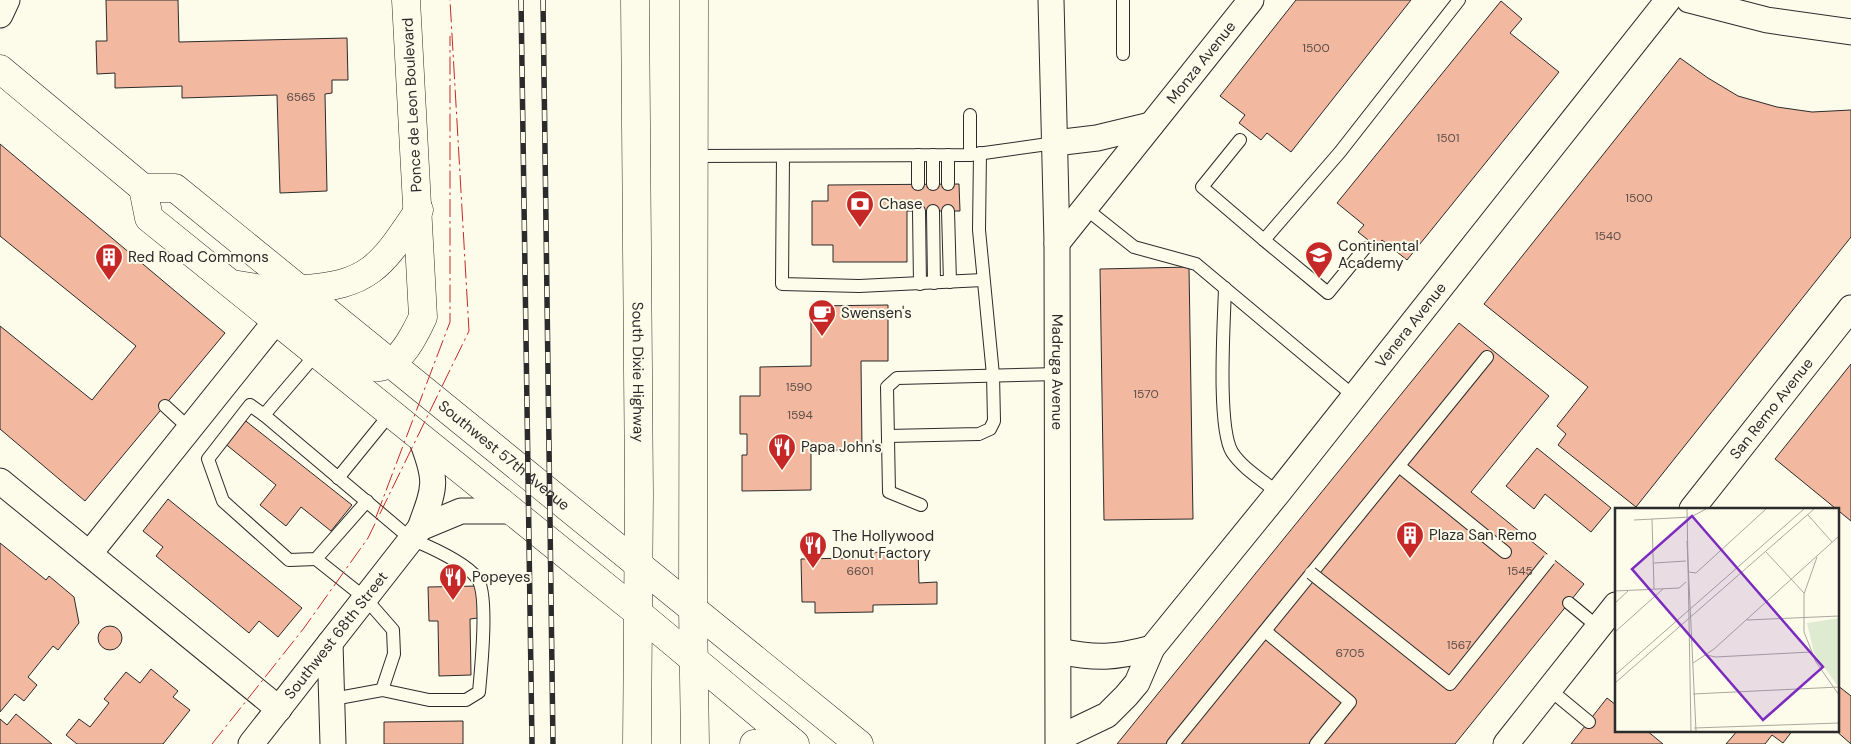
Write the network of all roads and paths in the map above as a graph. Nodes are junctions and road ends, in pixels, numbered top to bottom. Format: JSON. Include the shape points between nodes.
{"nodes":[{"id":1,"x":7,"y":0,"type":"edge"},
{"id":2,"x":406,"y":0,"type":"edge"},
{"id":3,"x":635,"y":0,"type":"edge"},
{"id":4,"x":694,"y":0,"type":"edge"},
{"id":5,"x":1051,"y":0,"type":"edge"},
{"id":6,"x":1123,"y":0,"type":"edge"},
{"id":7,"x":1251,"y":0,"type":"edge"},
{"id":8,"x":1459,"y":0,"type":"edge"},
{"id":9,"x":1668,"y":0,"type":"edge"},
{"id":10,"x":1689,"y":0,"type":"edge"},
{"id":11,"x":0,"y":15,"type":"edge"},
{"id":12,"x":1851,"y":32,"type":"edge"},
{"id":13,"x":1123,"y":54,"type":"dead end"},
{"id":14,"x":0,"y":69,"type":"edge"},
{"id":15,"x":970,"y":115,"type":"dead end"},
{"id":16,"x":1151,"y":125,"type":"junction"},
{"id":17,"x":1240,"y":140,"type":"dead end"},
{"id":18,"x":1055,"y":143,"type":"junction"},
{"id":19,"x":975,"y":154,"type":"junction"},
{"id":20,"x":918,"y":155,"type":"junction"},
{"id":21,"x":933,"y":155,"type":"junction"},
{"id":22,"x":948,"y":155,"type":"junction"},
{"id":23,"x":694,"y":156,"type":"junction"},
{"id":24,"x":783,"y":156,"type":"junction"},
{"id":25,"x":918,"y":184,"type":"dead end"},
{"id":26,"x":933,"y":184,"type":"dead end"},
{"id":27,"x":948,"y":184,"type":"dead end"},
{"id":28,"x":143,"y":188,"type":"junction"},
{"id":29,"x":1085,"y":208,"type":"junction"},
{"id":30,"x":419,"y":210,"type":"junction"},
{"id":31,"x":919,"y":211,"type":"dead end"},
{"id":32,"x":933,"y":211,"type":"dead end"},
{"id":33,"x":948,"y":211,"type":"dead end"},
{"id":34,"x":1264,"y":240,"type":"junction"},
{"id":35,"x":1057,"y":243,"type":"junction"},
{"id":36,"x":1365,"y":248,"type":"dead end"},
{"id":37,"x":984,"y":280,"type":"junction"},
{"id":38,"x":950,"y":282,"type":"junction"},
{"id":39,"x":934,"y":283,"type":"junction"},
{"id":40,"x":230,"y":284,"type":"junction"},
{"id":41,"x":920,"y":284,"type":"junction"},
{"id":42,"x":1225,"y":288,"type":"junction"},
{"id":43,"x":300,"y":289,"type":"junction"},
{"id":44,"x":1851,"y":308,"type":"edge"},
{"id":45,"x":275,"y":322,"type":"junction"},
{"id":46,"x":316,"y":354,"type":"junction"},
{"id":47,"x":1487,"y":357,"type":"dead end"},
{"id":48,"x":391,"y":363,"type":"junction"},
{"id":49,"x":1058,"y":374,"type":"junction"},
{"id":50,"x":993,"y":375,"type":"junction"},
{"id":51,"x":1355,"y":396,"type":"junction"},
{"id":52,"x":165,"y":406,"type":"dead end"},
{"id":53,"x":390,"y":414,"type":"junction"},
{"id":54,"x":264,"y":415,"type":"junction"},
{"id":55,"x":189,"y":428,"type":"junction"},
{"id":56,"x":888,"y":436,"type":"junction"},
{"id":57,"x":422,"y":441,"type":"junction"},
{"id":58,"x":1399,"y":466,"type":"junction"},
{"id":59,"x":338,"y":478,"type":"junction"},
{"id":60,"x":0,"y":481,"type":"edge"},
{"id":61,"x":1278,"y":494,"type":"junction"},
{"id":62,"x":367,"y":501,"type":"junction"},
{"id":63,"x":920,"y":505,"type":"dead end"},
{"id":64,"x":1693,"y":508,"type":"edge"},
{"id":65,"x":511,"y":511,"type":"junction"},
{"id":66,"x":415,"y":534,"type":"junction"},
{"id":67,"x":1505,"y":552,"type":"dead end"},
{"id":68,"x":90,"y":553,"type":"junction"},
{"id":69,"x":316,"y":558,"type":"junction"},
{"id":70,"x":1549,"y":560,"type":"dead end"},
{"id":71,"x":638,"y":564,"type":"junction"},
{"id":72,"x":1311,"y":573,"type":"junction"},
{"id":73,"x":365,"y":598,"type":"junction"},
{"id":74,"x":1569,"y":603,"type":"dead end"},
{"id":75,"x":1615,"y":605,"type":"edge"},
{"id":76,"x":693,"y":608,"type":"junction"},
{"id":77,"x":637,"y":612,"type":"junction"},
{"id":78,"x":1598,"y":627,"type":"junction"},
{"id":79,"x":1265,"y":631,"type":"junction"},
{"id":80,"x":330,"y":643,"type":"junction"},
{"id":81,"x":1152,"y":648,"type":"junction"},
{"id":82,"x":1059,"y":651,"type":"junction"},
{"id":83,"x":694,"y":659,"type":"junction"},
{"id":84,"x":1550,"y":689,"type":"junction"},
{"id":85,"x":382,"y":690,"type":"junction"},
{"id":86,"x":332,"y":699,"type":"junction"},
{"id":87,"x":279,"y":709,"type":"junction"},
{"id":88,"x":1588,"y":722,"type":"dead end"},
{"id":89,"x":1058,"y":741,"type":"edge"},
{"id":90,"x":793,"y":742,"type":"edge"},
{"id":91,"x":251,"y":744,"type":"edge"},
{"id":92,"x":333,"y":744,"type":"edge"},
{"id":93,"x":637,"y":744,"type":"edge"},
{"id":94,"x":695,"y":744,"type":"edge"},
{"id":95,"x":754,"y":744,"type":"edge"},
{"id":96,"x":859,"y":744,"type":"edge"},
{"id":97,"x":1173,"y":744,"type":"edge"},
{"id":98,"x":1316,"y":744,"type":"edge"},
{"id":99,"x":1506,"y":744,"type":"edge"}],
"edges":[{"from":1,"to":11,"type":"street"},
{"from":2,"to":30,"type":"main road","name":"Ponce de Leon Boulevard"},
{"from":3,"to":71,"type":"main road","name":"South Dixie Highway"},
{"from":4,"to":23,"type":"main road"},
{"from":5,"to":18,"type":"street","name":"Madruga Avenue"},
{"from":6,"to":13,"type":"lane"},
{"from":7,"to":16,"type":"street","name":"Monza Avenue"},
{"from":8,"to":34,"type":"lane","via":[[1340,152]]},
{"from":9,"to":51,"type":"street","name":"Venera Avenue"},
{"from":10,"to":12,"type":"street","via":[[1767,20]]},
{"from":14,"to":28,"type":"main road"},
{"from":15,"to":19,"type":"lane"},
{"from":16,"to":18,"type":"street","via":[[1097,138]]},
{"from":16,"to":29,"type":"street","name":"Monza Avenue"},
{"from":17,"to":34,"type":"lane","via":[[1202,187]]},
{"from":18,"to":19,"type":"lane"},
{"from":18,"to":35,"type":"street","name":"Madruga Avenue"},
{"from":19,"to":22,"type":"lane"},
{"from":19,"to":37,"type":"lane"},
{"from":20,"to":21,"type":"lane"},
{"from":20,"to":24,"type":"lane"},
{"from":20,"to":25,"type":"lane"},
{"from":21,"to":22,"type":"lane"},
{"from":21,"to":26,"type":"lane"},
{"from":22,"to":27,"type":"lane"},
{"from":23,"to":24,"type":"lane"},
{"from":23,"to":76,"type":"main road"},
{"from":24,"to":41,"type":"lane","via":[[782,284]]},
{"from":28,"to":40,"type":"main road","via":[[149,218]]},
{"from":28,"to":43,"type":"main road","name":"Southwest 57th Avenue","via":[[175,188]]},
{"from":29,"to":35,"type":"street","name":"Monza Avenue"},
{"from":29,"to":42,"type":"lane","via":[[1134,248],[1196,264]]},
{"from":30,"to":43,"type":"main road","name":"Ponce de Leon Boulevard","via":[[386,257],[368,273],[333,287]]},
{"from":30,"to":48,"type":"main road","name":"Ponce de Leon Boulevard","via":[[423,317],[412,340]]},
{"from":31,"to":41,"type":"lane"},
{"from":32,"to":39,"type":"lane"},
{"from":33,"to":38,"type":"lane"},
{"from":34,"to":36,"type":"lane","via":[[1328,293]]},
{"from":35,"to":49,"type":"street","name":"Madruga Avenue"},
{"from":37,"to":38,"type":"lane"},
{"from":37,"to":50,"type":"lane"},
{"from":38,"to":39,"type":"lane"},
{"from":39,"to":41,"type":"lane"},
{"from":40,"to":45,"type":"main road"},
{"from":40,"to":48,"type":"main road","via":[[268,290],[360,364],[379,368]]},
{"from":42,"to":51,"type":"lane"},
{"from":42,"to":61,"type":"lane","via":[[1223,388],[1226,441],[1233,455]]},
{"from":43,"to":48,"type":"main road","name":"Southwest 57th Avenue"},
{"from":44,"to":64,"type":"street","name":"San Remo Avenue"},
{"from":45,"to":46,"type":"main road"},
{"from":45,"to":55,"type":"street"},
{"from":46,"to":53,"type":"main road"},
{"from":46,"to":54,"type":"lane"},
{"from":47,"to":58,"type":"lane"},
{"from":48,"to":71,"type":"main road","name":"Southwest 57th Avenue"},
{"from":49,"to":50,"type":"lane"},
{"from":49,"to":82,"type":"street","name":"Madruga Avenue"},
{"from":50,"to":56,"type":"lane","via":[[994,421],[990,429],[978,434]]},
{"from":50,"to":56,"type":"lane","via":[[897,378],[887,387]]},
{"from":51,"to":61,"type":"street","name":"Venera Avenue"},
{"from":52,"to":55,"type":"lane"},
{"from":53,"to":57,"type":"main road"},
{"from":53,"to":59,"type":"lane"},
{"from":54,"to":59,"type":"lane"},
{"from":54,"to":69,"type":"lane","via":[[250,405],[208,459],[222,501],[289,560]]},
{"from":55,"to":68,"type":"street"},
{"from":56,"to":63,"type":"lane","via":[[889,492]]},
{"from":57,"to":65,"type":"main road"},
{"from":57,"to":66,"type":"street","name":"Southwest 68th Street","via":[[432,466],[434,486]]},
{"from":58,"to":67,"type":"lane"},
{"from":58,"to":72,"type":"lane"},
{"from":59,"to":62,"type":"lane"},
{"from":60,"to":68,"type":"street"},
{"from":61,"to":81,"type":"street","name":"Venera Avenue"},
{"from":62,"to":66,"type":"lane"},
{"from":62,"to":69,"type":"lane"},
{"from":65,"to":66,"type":"street","name":"Southwest 68th Street","via":[[461,511]]},
{"from":65,"to":77,"type":"main road"},
{"from":66,"to":73,"type":"street","name":"Southwest 68th Street"},
{"from":66,"to":85,"type":"lane","via":[[477,578],[483,594],[479,692],[466,700],[429,700]]},
{"from":68,"to":87,"type":"street"},
{"from":69,"to":73,"type":"lane"},
{"from":70,"to":72,"type":"lane","bridge":true,"via":[[1450,684]]},
{"from":71,"to":76,"type":"main road","name":"Southwest 57th Avenue"},
{"from":71,"to":77,"type":"main road","name":"South Dixie Highway"},
{"from":72,"to":79,"type":"lane"},
{"from":73,"to":80,"type":"street","name":"Southwest 68th Street"},
{"from":73,"to":85,"type":"lane","via":[[393,630],[394,654]]},
{"from":74,"to":78,"type":"lane"},
{"from":75,"to":78,"type":"street"},
{"from":76,"to":83,"type":"main road"},
{"from":76,"to":96,"type":"main road","name":"Southwest 57th Avenue"},
{"from":77,"to":83,"type":"main road"},
{"from":77,"to":93,"type":"main road","name":"South Dixie Highway"},
{"from":78,"to":84,"type":"street"},
{"from":79,"to":97,"type":"lane"},
{"from":79,"to":98,"type":"lane","via":[[1350,702]]},
{"from":80,"to":86,"type":"street"},
{"from":80,"to":87,"type":"street","name":"Southwest 68th Street"},
{"from":81,"to":82,"type":"street","via":[[1100,658]]},
{"from":81,"to":89,"type":"street","name":"Venera Avenue","via":[[1137,683],[1118,706]]},
{"from":82,"to":89,"type":"street","name":"Madruga Avenue"},
{"from":83,"to":90,"type":"main road"},
{"from":83,"to":94,"type":"main road"},
{"from":84,"to":88,"type":"lane"},
{"from":84,"to":99,"type":"street"},
{"from":85,"to":86,"type":"lane"},
{"from":86,"to":92,"type":"street"},
{"from":87,"to":91,"type":"street","name":"Southwest 68th Street"},
{"from":90,"to":95,"type":"main road"}]}
